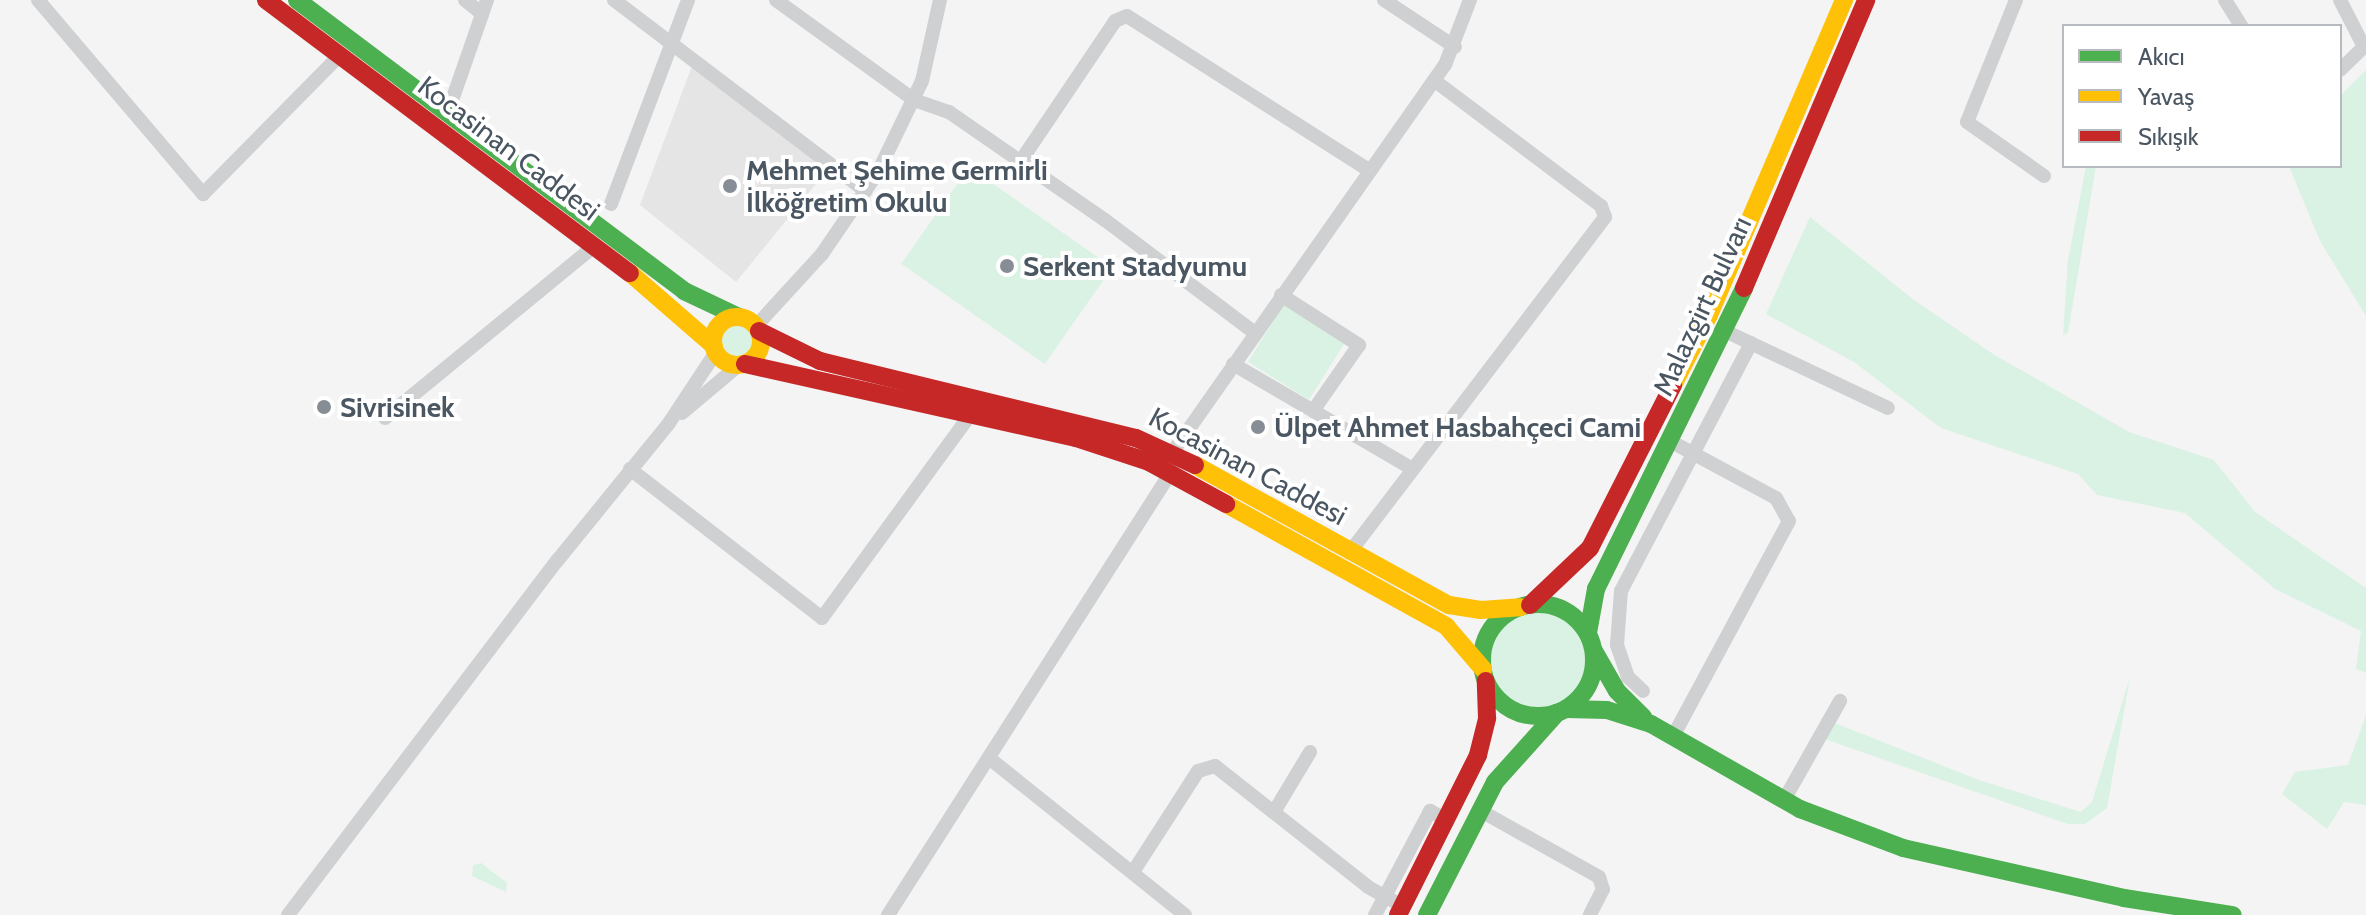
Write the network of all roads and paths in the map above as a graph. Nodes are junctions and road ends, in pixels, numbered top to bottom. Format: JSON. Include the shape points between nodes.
{"nodes":[{"id":1,"x":38,"y":0,"type":"edge"},
{"id":2,"x":266,"y":0,"type":"edge"},
{"id":3,"x":297,"y":0,"type":"edge"},
{"id":4,"x":465,"y":0,"type":"edge"},
{"id":5,"x":614,"y":0,"type":"edge"},
{"id":6,"x":688,"y":0,"type":"edge"},
{"id":7,"x":776,"y":0,"type":"edge"},
{"id":8,"x":940,"y":0,"type":"edge"},
{"id":9,"x":1384,"y":0,"type":"edge"},
{"id":10,"x":1470,"y":0,"type":"edge"},
{"id":11,"x":1844,"y":0,"type":"edge"},
{"id":12,"x":1866,"y":0,"type":"edge"},
{"id":13,"x":2016,"y":0,"type":"edge"},
{"id":14,"x":2225,"y":0,"type":"edge"},
{"id":15,"x":2340,"y":0,"type":"edge"},
{"id":16,"x":484,"y":7,"type":"edge"},
{"id":17,"x":2240,"y":24,"type":"edge"},
{"id":18,"x":672,"y":43,"type":"junction"},
{"id":19,"x":2365,"y":46,"type":"edge"},
{"id":20,"x":1455,"y":47,"type":"junction"},
{"id":21,"x":340,"y":55,"type":"junction"},
{"id":22,"x":2342,"y":68,"type":"edge"},
{"id":23,"x":1434,"y":80,"type":"junction"},
{"id":24,"x":914,"y":100,"type":"junction"},
{"id":25,"x":448,"y":112,"type":"junction"},
{"id":26,"x":1020,"y":162,"type":"junction"},
{"id":27,"x":1370,"y":171,"type":"junction"},
{"id":28,"x":2044,"y":176,"type":"dead end"},
{"id":29,"x":866,"y":191,"type":"junction"},
{"id":30,"x":611,"y":204,"type":"dead end"},
{"id":31,"x":593,"y":247,"type":"junction"},
{"id":32,"x":1281,"y":295,"type":"junction"},
{"id":33,"x":751,"y":325,"type":"junction"},
{"id":34,"x":1725,"y":331,"type":"junction"},
{"id":35,"x":1255,"y":333,"type":"junction"},
{"id":36,"x":1751,"y":343,"type":"junction"},
{"id":37,"x":715,"y":349,"type":"junction"},
{"id":38,"x":1233,"y":364,"type":"junction"},
{"id":39,"x":742,"y":365,"type":"junction"},
{"id":40,"x":1888,"y":408,"type":"dead end"},
{"id":41,"x":1313,"y":411,"type":"junction"},
{"id":42,"x":971,"y":414,"type":"junction"},
{"id":43,"x":385,"y":418,"type":"dead end"},
{"id":44,"x":669,"y":423,"type":"junction"},
{"id":45,"x":1670,"y":441,"type":"junction"},
{"id":46,"x":1172,"y":453,"type":"junction"},
{"id":47,"x":1692,"y":453,"type":"junction"},
{"id":48,"x":630,"y":469,"type":"junction"},
{"id":49,"x":1413,"y":469,"type":"junction"},
{"id":50,"x":1171,"y":472,"type":"junction"},
{"id":51,"x":1350,"y":552,"type":"junction"},
{"id":52,"x":1525,"y":606,"type":"junction"},
{"id":53,"x":1588,"y":633,"type":"junction"},
{"id":54,"x":1594,"y":651,"type":"junction"},
{"id":55,"x":1484,"y":674,"type":"junction"},
{"id":56,"x":1643,"y":691,"type":"dead end"},
{"id":57,"x":1840,"y":701,"type":"dead end"},
{"id":58,"x":1561,"y":711,"type":"junction"},
{"id":59,"x":1651,"y":724,"type":"junction"},
{"id":60,"x":1673,"y":736,"type":"junction"},
{"id":61,"x":1310,"y":752,"type":"dead end"},
{"id":62,"x":989,"y":758,"type":"junction"},
{"id":63,"x":1784,"y":800,"type":"junction"},
{"id":64,"x":1481,"y":811,"type":"junction"},
{"id":65,"x":1274,"y":812,"type":"junction"},
{"id":66,"x":1445,"y":819,"type":"junction"},
{"id":67,"x":1133,"y":872,"type":"junction"},
{"id":68,"x":1384,"y":897,"type":"junction"},
{"id":69,"x":1400,"y":910,"type":"edge"},
{"id":70,"x":288,"y":915,"type":"edge"},
{"id":71,"x":888,"y":915,"type":"edge"},
{"id":72,"x":1185,"y":915,"type":"edge"},
{"id":73,"x":1375,"y":915,"type":"edge"},
{"id":74,"x":1427,"y":915,"type":"edge"},
{"id":75,"x":1590,"y":915,"type":"edge"},
{"id":76,"x":2233,"y":915,"type":"edge"}],
"edges":[{"from":1,"to":21,"type":"street","via":[[203,194]]},
{"from":2,"to":21,"type":"main road","name":"Kocasinan Caddesi"},
{"from":3,"to":25,"type":"main road","name":"Kocasinan Caddesi"},
{"from":4,"to":16,"type":"street"},
{"from":5,"to":18,"type":"street"},
{"from":6,"to":18,"type":"street"},
{"from":7,"to":24,"type":"street"},
{"from":8,"to":24,"type":"street"},
{"from":9,"to":20,"type":"street"},
{"from":10,"to":20,"type":"street"},
{"from":11,"to":52,"type":"main road","name":"Malazgirt Bulvarı","via":[[1709,315],[1590,548],[1566,576]]},
{"from":12,"to":34,"type":"main road","name":"Malazgirt Bulvarı"},
{"from":13,"to":28,"type":"street","via":[[1967,122]]},
{"from":14,"to":17,"type":"street"},
{"from":15,"to":19,"type":"street"},
{"from":16,"to":25,"type":"street"},
{"from":18,"to":29,"type":"street"},
{"from":18,"to":30,"type":"street"},
{"from":19,"to":22,"type":"street"},
{"from":20,"to":23,"type":"street"},
{"from":21,"to":31,"type":"main road","name":"Kocasinan Caddesi"},
{"from":23,"to":27,"type":"street"},
{"from":23,"to":49,"type":"street","via":[[1606,214]]},
{"from":24,"to":26,"type":"street","via":[[949,112]]},
{"from":24,"to":29,"type":"street"},
{"from":25,"to":33,"type":"main road","name":"Kocasinan Caddesi","via":[[684,291]]},
{"from":26,"to":27,"type":"street","via":[[1115,21],[1127,16]]},
{"from":26,"to":35,"type":"street"},
{"from":27,"to":32,"type":"street"},
{"from":29,"to":33,"type":"street","via":[[822,254]]},
{"from":31,"to":37,"type":"main road","name":"Kocasinan Caddesi","via":[[670,304]]},
{"from":31,"to":43,"type":"street"},
{"from":32,"to":35,"type":"street"},
{"from":32,"to":41,"type":"street","via":[[1359,345]]},
{"from":33,"to":37,"type":"main road","via":[[718,328]]},
{"from":33,"to":39,"type":"main road","via":[[760,349]]},
{"from":33,"to":46,"type":"main road","name":"Kocasinan Caddesi","via":[[820,361],[1090,423]]},
{"from":34,"to":36,"type":"street"},
{"from":34,"to":45,"type":"main road","name":"Malazgirt Bulvarı"},
{"from":35,"to":38,"type":"street"},
{"from":36,"to":40,"type":"street"},
{"from":36,"to":47,"type":"street"},
{"from":37,"to":39,"type":"main road","via":[[724,361]]},
{"from":37,"to":44,"type":"street"},
{"from":38,"to":41,"type":"street"},
{"from":38,"to":46,"type":"street"},
{"from":39,"to":42,"type":"main road","name":"Kocasinan Caddesi"},
{"from":39,"to":44,"type":"street"},
{"from":41,"to":49,"type":"street"},
{"from":42,"to":48,"type":"street","via":[[822,618]]},
{"from":42,"to":50,"type":"main road","name":"Kocasinan Caddesi","via":[[1101,445]]},
{"from":44,"to":48,"type":"street"},
{"from":45,"to":47,"type":"street"},
{"from":45,"to":53,"type":"main road","name":"Malazgirt Bulvarı","via":[[1596,589]]},
{"from":46,"to":51,"type":"main road","name":"Kocasinan Caddesi"},
{"from":47,"to":56,"type":"street","via":[[1618,603],[1619,657]]},
{"from":47,"to":60,"type":"street","via":[[1776,498],[1789,521]]},
{"from":48,"to":70,"type":"street"},
{"from":49,"to":51,"type":"street"},
{"from":50,"to":55,"type":"main road","name":"Kocasinan Caddesi","via":[[1446,626]]},
{"from":50,"to":62,"type":"street"},
{"from":51,"to":52,"type":"main road","name":"Kocasinan Caddesi","via":[[1449,605],[1481,610]]},
{"from":52,"to":53,"type":"main road","via":[[1567,612]]},
{"from":52,"to":55,"type":"main road","via":[[1490,631]]},
{"from":53,"to":54,"type":"main road"},
{"from":54,"to":58,"type":"main road","via":[[1591,680]]},
{"from":54,"to":59,"type":"main road","via":[[1617,691]]},
{"from":55,"to":58,"type":"main road","via":[[1502,703],[1518,713]]},
{"from":55,"to":66,"type":"main road","via":[[1482,743]]},
{"from":57,"to":63,"type":"street"},
{"from":58,"to":59,"type":"main road","via":[[1607,710]]},
{"from":58,"to":64,"type":"main road","via":[[1507,765]]},
{"from":59,"to":60,"type":"main road"},
{"from":60,"to":63,"type":"main road"},
{"from":61,"to":65,"type":"street"},
{"from":62,"to":67,"type":"street"},
{"from":62,"to":71,"type":"street"},
{"from":63,"to":76,"type":"main road","via":[[1850,831],[1964,864]]},
{"from":64,"to":74,"type":"main road"},
{"from":64,"to":75,"type":"street","via":[[1599,877],[1603,889]]},
{"from":65,"to":67,"type":"street","via":[[1219,768],[1206,766]]},
{"from":65,"to":68,"type":"street"},
{"from":66,"to":68,"type":"street","via":[[1430,811]]},
{"from":66,"to":69,"type":"main road"},
{"from":67,"to":72,"type":"street"},
{"from":68,"to":69,"type":"street"},
{"from":68,"to":73,"type":"street"}]}
